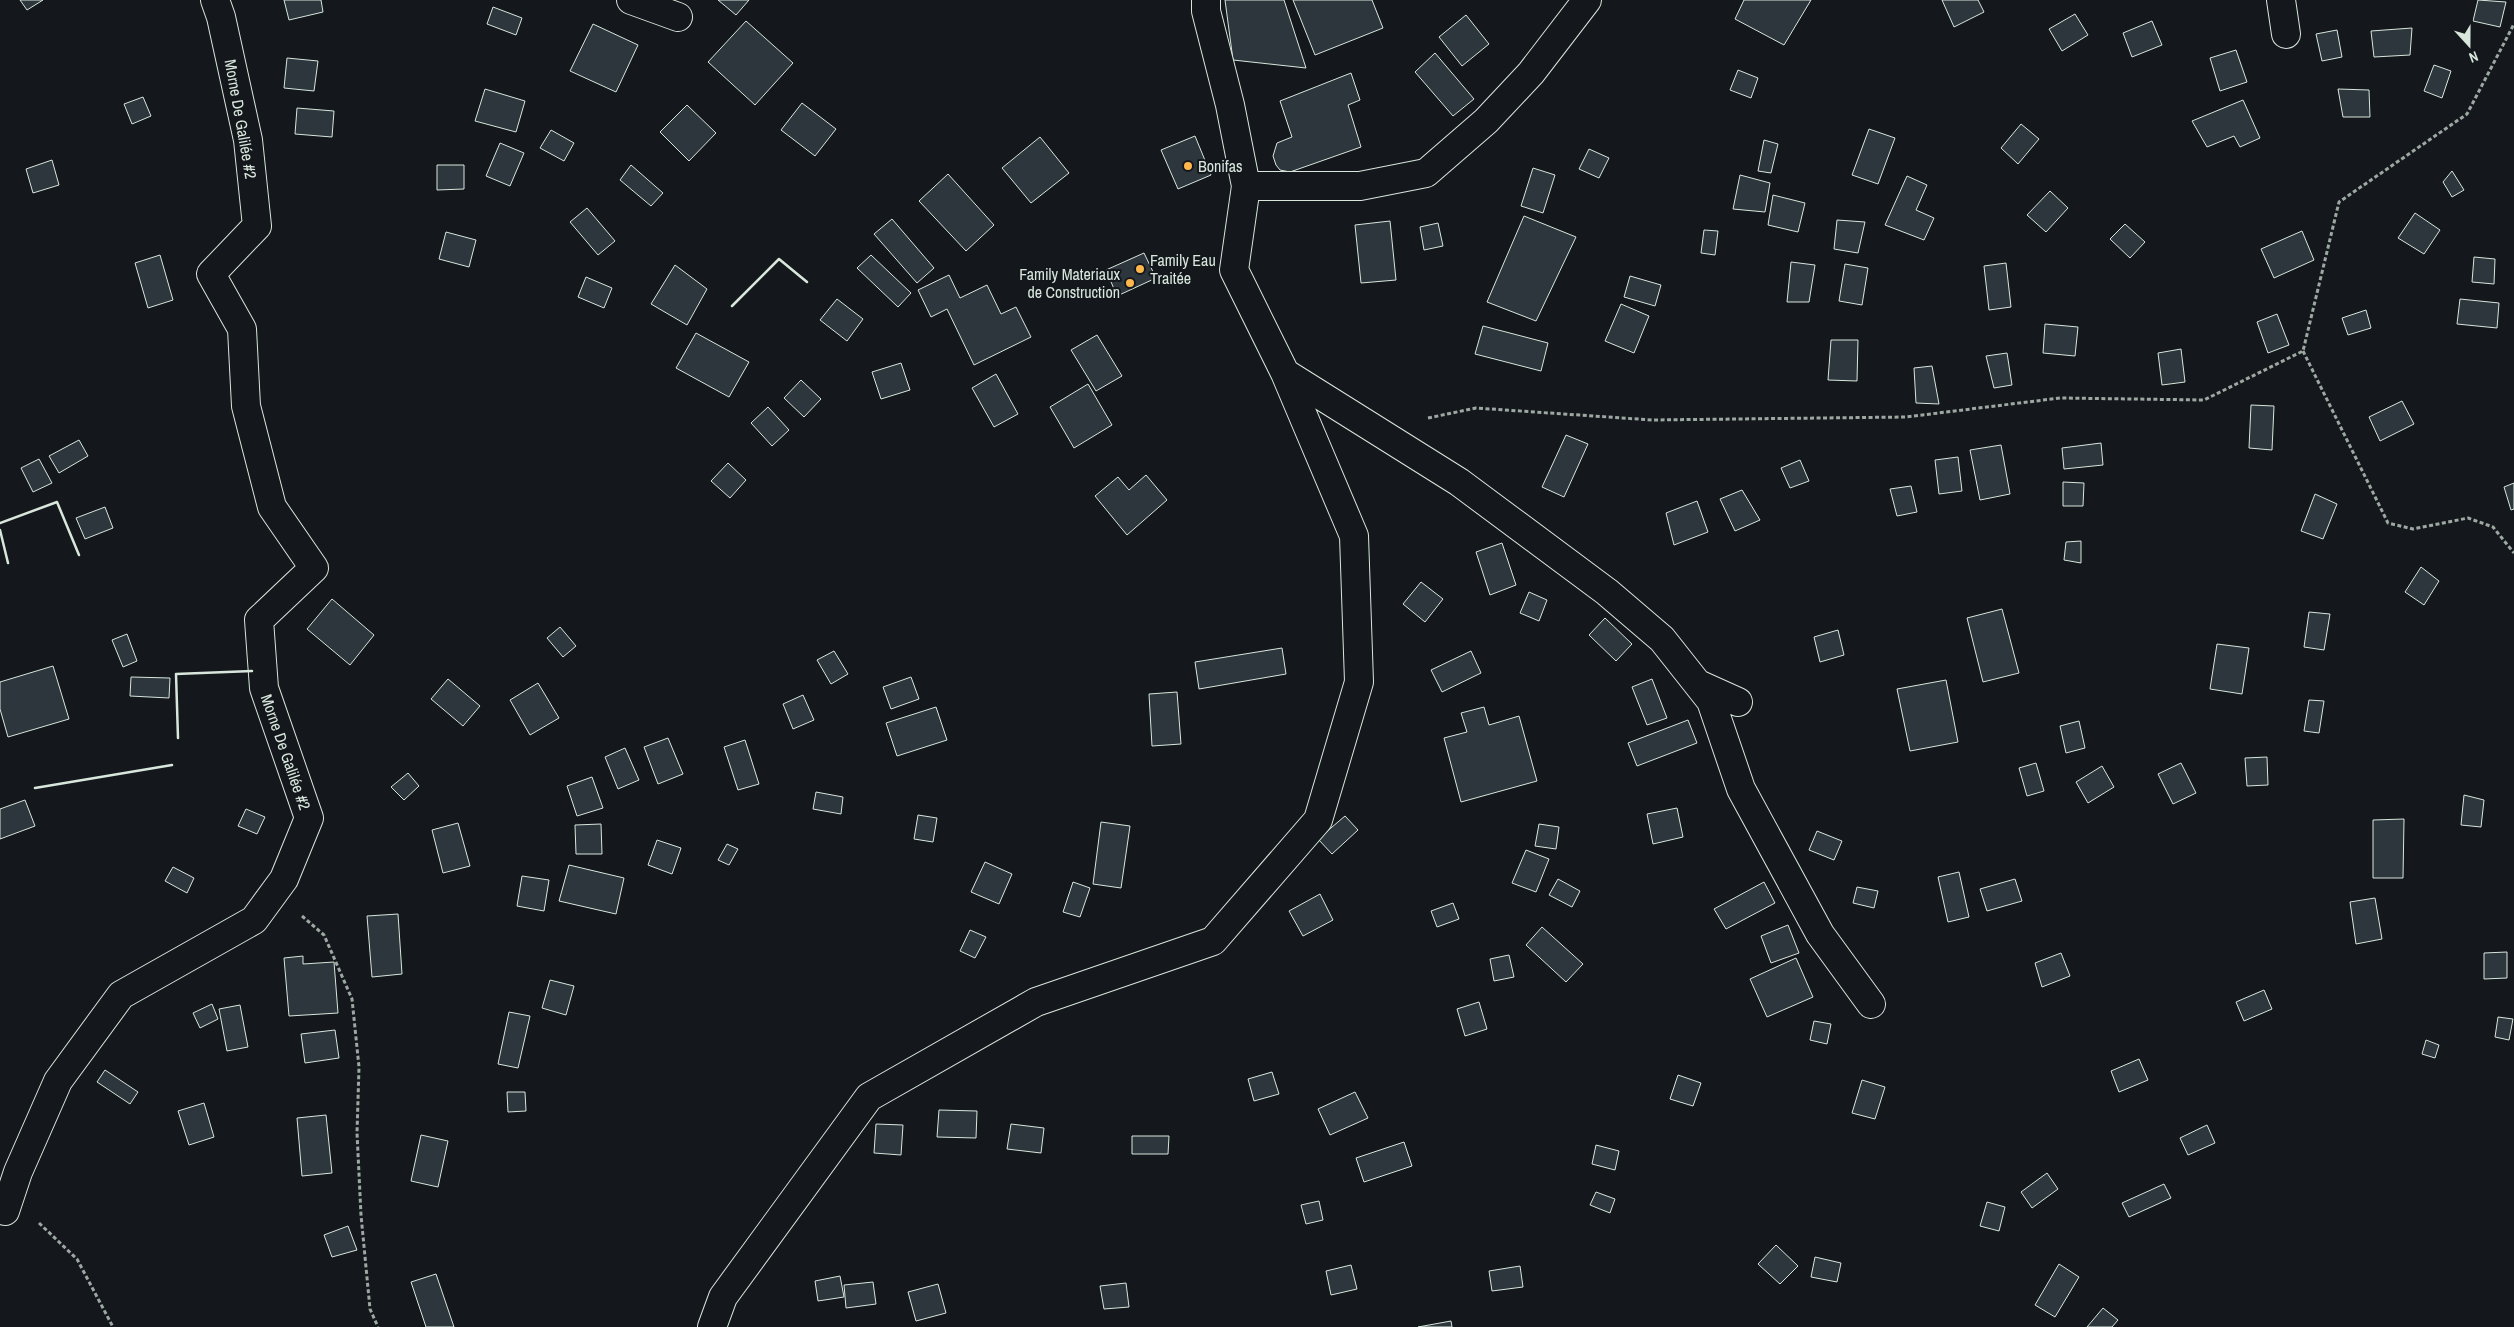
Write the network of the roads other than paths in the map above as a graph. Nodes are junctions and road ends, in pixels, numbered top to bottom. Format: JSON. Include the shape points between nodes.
{"nodes":[{"id":1,"x":215,"y":0,"type":"edge"},
{"id":2,"x":631,"y":0,"type":"edge"},
{"id":3,"x":1206,"y":0,"type":"edge"},
{"id":4,"x":1587,"y":0,"type":"edge"},
{"id":5,"x":2281,"y":0,"type":"edge"},
{"id":6,"x":678,"y":17,"type":"dead end"},
{"id":7,"x":2286,"y":34,"type":"dead end"},
{"id":8,"x":1246,"y":186,"type":"junction"},
{"id":9,"x":1285,"y":373,"type":"junction"},
{"id":10,"x":1696,"y":683,"type":"junction"},
{"id":11,"x":1738,"y":702,"type":"dead end"},
{"id":12,"x":1872,"y":1004,"type":"dead end"},
{"id":13,"x":5,"y":1211,"type":"road end"},
{"id":14,"x":712,"y":1327,"type":"edge"}],
"edges":[{"from":1,"to":13,"type":"street","name":"Morne De Galilée #2","via":[[248,140],[257,226],[211,274],[242,329],[246,406],[272,507],[314,568],[259,620],[264,688],[309,818],[284,879],[254,920],[121,995],[58,1081],[18,1172]]},
{"from":2,"to":6,"type":"street"},
{"from":3,"to":8,"type":"street"},
{"from":4,"to":8,"type":"street","via":[[1531,73],[1486,121],[1426,173],[1360,186]]},
{"from":5,"to":7,"type":"street"},
{"from":8,"to":9,"type":"street","via":[[1234,270]]},
{"from":9,"to":10,"type":"street","via":[[1459,482],[1606,592],[1662,639]]},
{"from":9,"to":14,"type":"street","via":[[1354,536],[1358,682],[1318,820],[1213,941],[1036,1002],[869,1097],[723,1297]]},
{"from":10,"to":11,"type":"street"},
{"from":10,"to":12,"type":"street","via":[[1711,702],[1740,789],[1820,934]]}]}
